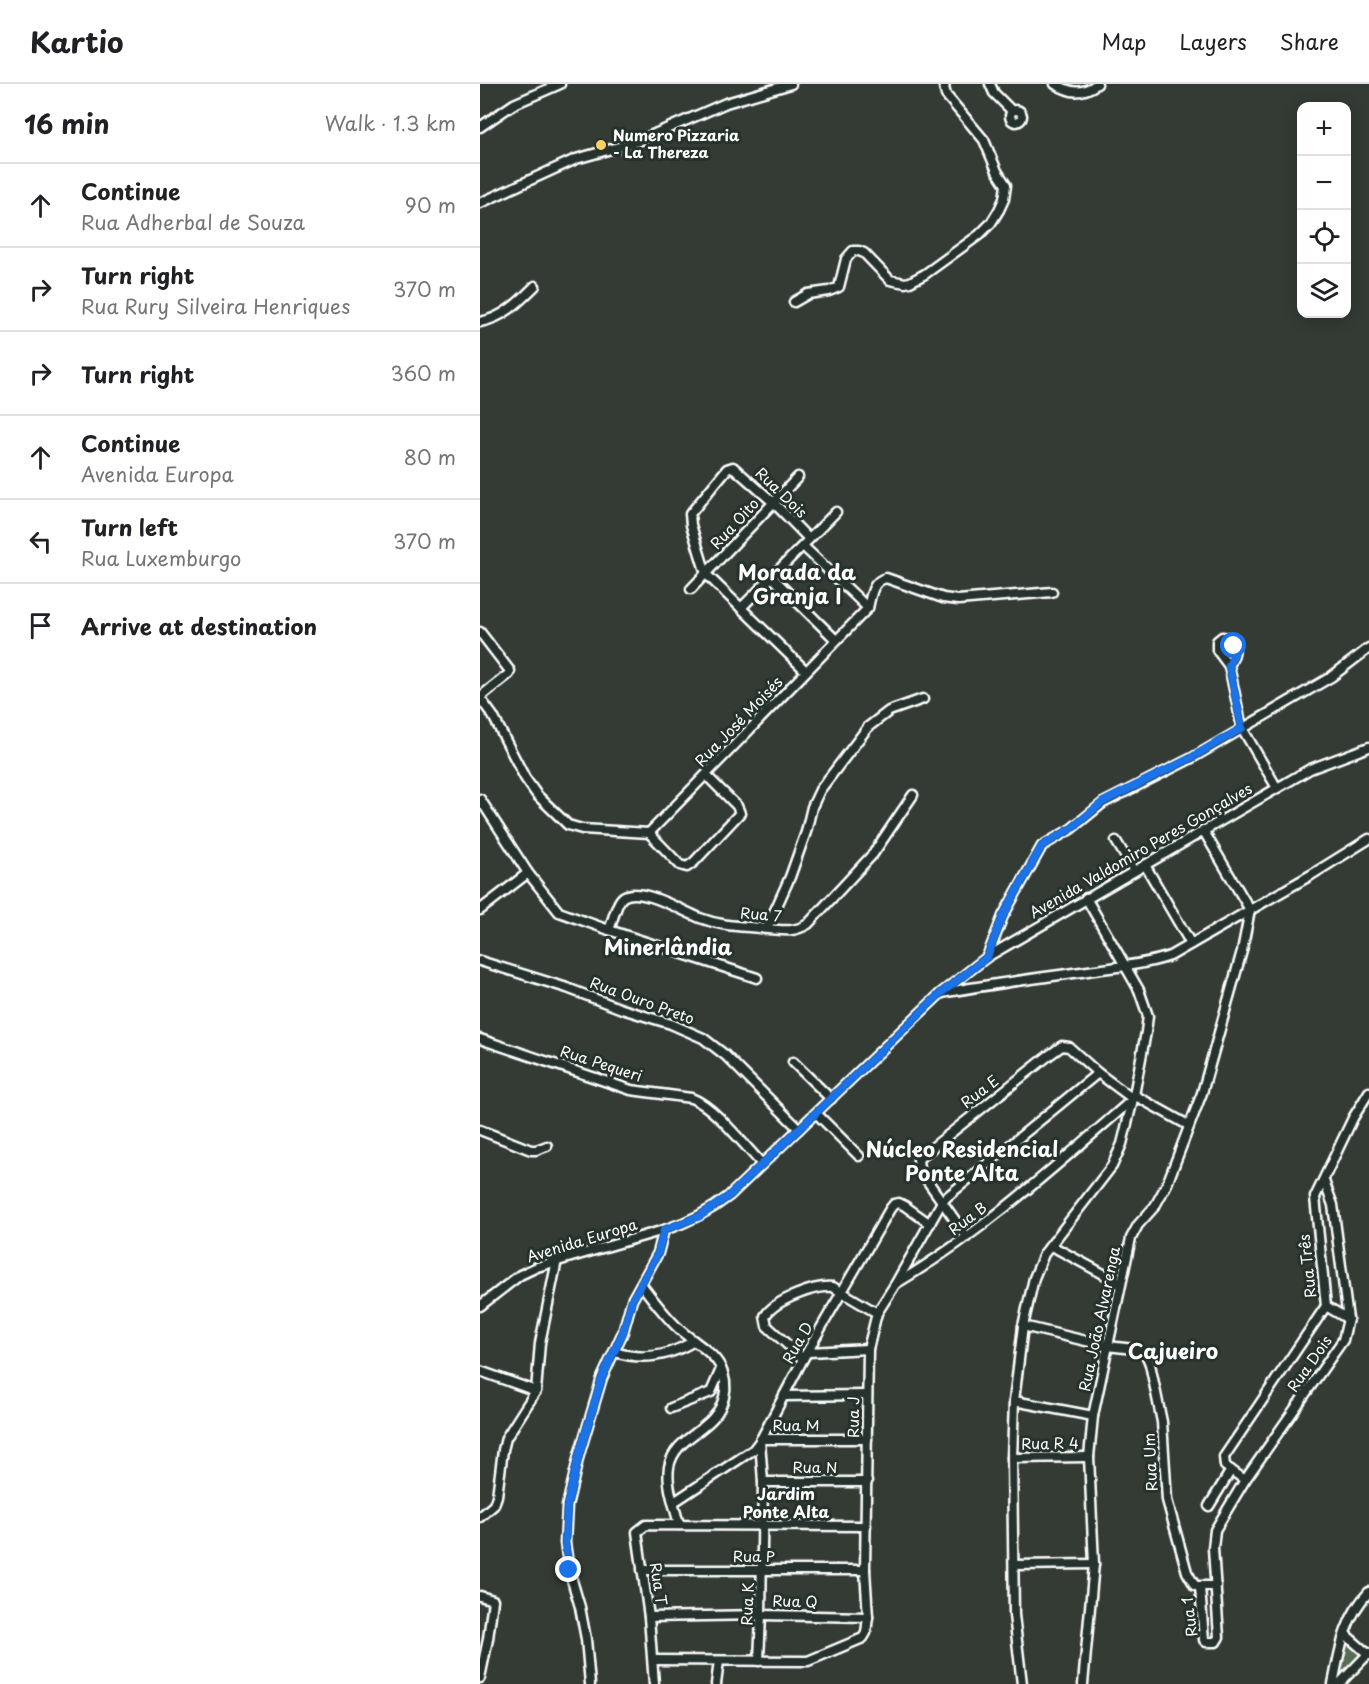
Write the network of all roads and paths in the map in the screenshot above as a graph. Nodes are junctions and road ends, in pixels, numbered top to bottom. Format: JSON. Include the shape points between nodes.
{"nodes":[{"id":1,"x":560,"y":84,"type":"edge"},
{"id":2,"x":791,"y":84,"type":"edge"},
{"id":3,"x":945,"y":84,"type":"edge"},
{"id":4,"x":990,"y":84,"type":"edge"},
{"id":5,"x":1055,"y":84,"type":"edge"},
{"id":6,"x":1097,"y":84,"type":"edge"},
{"id":7,"x":1012,"y":111,"type":"dead end"},
{"id":8,"x":480,"y":127,"type":"edge"},
{"id":9,"x":480,"y":203,"type":"edge"},
{"id":10,"x":535,"y":286,"type":"dead end"},
{"id":11,"x":794,"y":302,"type":"dead end"},
{"id":12,"x":480,"y":322,"type":"edge"},
{"id":13,"x":798,"y":477,"type":"dead end"},
{"id":14,"x":774,"y":503,"type":"junction"},
{"id":15,"x":836,"y":512,"type":"dead end"},
{"id":16,"x":806,"y":543,"type":"junction"},
{"id":17,"x":706,"y":574,"type":"junction"},
{"id":18,"x":772,"y":577,"type":"junction"},
{"id":19,"x":691,"y":589,"type":"dead end"},
{"id":20,"x":1052,"y":592,"type":"dead end"},
{"id":21,"x":741,"y":608,"type":"junction"},
{"id":22,"x":868,"y":608,"type":"junction"},
{"id":23,"x":480,"y":632,"type":"edge"},
{"id":24,"x":836,"y":640,"type":"junction"},
{"id":25,"x":1369,"y":648,"type":"edge"},
{"id":26,"x":1229,"y":666,"type":"dead end"},
{"id":27,"x":806,"y":671,"type":"junction"},
{"id":28,"x":480,"y":698,"type":"edge"},
{"id":29,"x":923,"y":699,"type":"dead end"},
{"id":30,"x":1242,"y":728,"type":"junction"},
{"id":31,"x":1369,"y":747,"type":"edge"},
{"id":32,"x":706,"y":776,"type":"junction"},
{"id":33,"x":1276,"y":788,"type":"junction"},
{"id":34,"x":913,"y":795,"type":"dead end"},
{"id":35,"x":480,"y":799,"type":"edge"},
{"id":36,"x":1203,"y":830,"type":"junction"},
{"id":37,"x":649,"y":832,"type":"junction"},
{"id":38,"x":1369,"y":839,"type":"edge"},
{"id":39,"x":1116,"y":841,"type":"dead end"},
{"id":40,"x":1144,"y":865,"type":"junction"},
{"id":41,"x":1134,"y":871,"type":"junction"},
{"id":42,"x":528,"y":873,"type":"junction"},
{"id":43,"x":1086,"y":898,"type":"junction"},
{"id":44,"x":480,"y":910,"type":"edge"},
{"id":45,"x":1250,"y":910,"type":"junction"},
{"id":46,"x":767,"y":928,"type":"junction"},
{"id":47,"x":609,"y":930,"type":"junction"},
{"id":48,"x":1191,"y":944,"type":"junction"},
{"id":49,"x":987,"y":957,"type":"junction"},
{"id":50,"x":480,"y":961,"type":"edge"},
{"id":51,"x":1125,"y":965,"type":"junction"},
{"id":52,"x":757,"y":978,"type":"dead end"},
{"id":53,"x":959,"y":978,"type":"junction"},
{"id":54,"x":965,"y":988,"type":"junction"},
{"id":55,"x":941,"y":993,"type":"junction"},
{"id":56,"x":480,"y":1039,"type":"edge"},
{"id":57,"x":793,"y":1062,"type":"dead end"},
{"id":58,"x":1098,"y":1073,"type":"junction"},
{"id":59,"x":1369,"y":1092,"type":"edge"},
{"id":60,"x":1134,"y":1097,"type":"junction"},
{"id":61,"x":831,"y":1099,"type":"junction"},
{"id":62,"x":816,"y":1113,"type":"junction"},
{"id":63,"x":1188,"y":1125,"type":"junction"},
{"id":64,"x":798,"y":1129,"type":"junction"},
{"id":65,"x":480,"y":1130,"type":"edge"},
{"id":66,"x":547,"y":1146,"type":"dead end"},
{"id":67,"x":859,"y":1156,"type":"dead end"},
{"id":68,"x":762,"y":1164,"type":"junction"},
{"id":69,"x":1324,"y":1181,"type":"junction"},
{"id":70,"x":729,"y":1196,"type":"joint"},
{"id":71,"x":943,"y":1200,"type":"junction"},
{"id":72,"x":930,"y":1224,"type":"junction"},
{"id":73,"x":664,"y":1230,"type":"junction"},
{"id":74,"x":967,"y":1237,"type":"junction"},
{"id":75,"x":1050,"y":1245,"type":"junction"},
{"id":76,"x":557,"y":1260,"type":"junction"},
{"id":77,"x":896,"y":1283,"type":"junction"},
{"id":78,"x":1120,"y":1283,"type":"junction"},
{"id":79,"x":641,"y":1284,"type":"junction"},
{"id":80,"x":841,"y":1292,"type":"junction"},
{"id":81,"x":480,"y":1306,"type":"edge"},
{"id":82,"x":1326,"y":1306,"type":"junction"},
{"id":83,"x":877,"y":1313,"type":"junction"},
{"id":84,"x":1348,"y":1319,"type":"junction"},
{"id":85,"x":1023,"y":1326,"type":"junction"},
{"id":86,"x":694,"y":1341,"type":"junction"},
{"id":87,"x":1107,"y":1346,"type":"junction"},
{"id":88,"x":868,"y":1349,"type":"junction"},
{"id":89,"x":615,"y":1352,"type":"junction"},
{"id":90,"x":806,"y":1356,"type":"junction"},
{"id":91,"x":722,"y":1369,"type":"junction"},
{"id":92,"x":480,"y":1371,"type":"edge"},
{"id":93,"x":536,"y":1391,"type":"junction"},
{"id":94,"x":867,"y":1395,"type":"junction"},
{"id":95,"x":784,"y":1396,"type":"junction"},
{"id":96,"x":1014,"y":1401,"type":"junction"},
{"id":97,"x":672,"y":1408,"type":"dead end"},
{"id":98,"x":1093,"y":1416,"type":"junction"},
{"id":99,"x":867,"y":1439,"type":"junction"},
{"id":100,"x":761,"y":1440,"type":"junction"},
{"id":101,"x":1089,"y":1457,"type":"junction"},
{"id":102,"x":1012,"y":1458,"type":"junction"},
{"id":103,"x":1231,"y":1470,"type":"junction"},
{"id":104,"x":1245,"y":1480,"type":"junction"},
{"id":105,"x":763,"y":1482,"type":"junction"},
{"id":106,"x":867,"y":1482,"type":"junction"},
{"id":107,"x":674,"y":1502,"type":"junction"},
{"id":108,"x":1209,"y":1506,"type":"dead end"},
{"id":109,"x":480,"y":1517,"type":"edge"},
{"id":110,"x":679,"y":1525,"type":"junction"},
{"id":111,"x":763,"y":1526,"type":"junction"},
{"id":112,"x":866,"y":1526,"type":"junction"},
{"id":113,"x":1094,"y":1564,"type":"junction"},
{"id":114,"x":1014,"y":1565,"type":"junction"},
{"id":115,"x":642,"y":1570,"type":"junction"},
{"id":116,"x":762,"y":1570,"type":"junction"},
{"id":117,"x":866,"y":1570,"type":"junction"},
{"id":118,"x":1216,"y":1586,"type":"junction"},
{"id":119,"x":1200,"y":1587,"type":"junction"},
{"id":120,"x":1369,"y":1592,"type":"edge"},
{"id":121,"x":480,"y":1596,"type":"edge"},
{"id":122,"x":761,"y":1615,"type":"junction"},
{"id":123,"x":649,"y":1617,"type":"junction"},
{"id":124,"x":867,"y":1617,"type":"junction"},
{"id":125,"x":1345,"y":1634,"type":"junction"},
{"id":126,"x":1369,"y":1654,"type":"edge"},
{"id":127,"x":653,"y":1660,"type":"junction"},
{"id":128,"x":719,"y":1661,"type":"junction"},
{"id":129,"x":759,"y":1661,"type":"junction"},
{"id":130,"x":480,"y":1678,"type":"edge"},
{"id":131,"x":590,"y":1684,"type":"edge"},
{"id":132,"x":654,"y":1684,"type":"edge"},
{"id":133,"x":716,"y":1684,"type":"edge"},
{"id":134,"x":1022,"y":1684,"type":"edge"},
{"id":135,"x":1083,"y":1684,"type":"edge"},
{"id":136,"x":1333,"y":1684,"type":"edge"},
{"id":137,"x":1339,"y":1684,"type":"edge"}],
"edges":[{"from":1,"to":8,"type":"street","via":[[514,104]]},
{"from":2,"to":9,"type":"street","via":[[726,103],[636,142],[576,159]]},
{"from":3,"to":11,"type":"street","via":[[946,95],[984,140],[1006,185],[1004,199],[991,224],[925,274],[905,283],[890,280],[864,253],[853,251],[846,259],[839,287],[808,294]]},
{"from":4,"to":7,"type":"street"},
{"from":5,"to":6,"type":"street","via":[[1074,93]]},
{"from":10,"to":12,"type":"street","via":[[509,310]]},
{"from":13,"to":14,"type":"street","name":"Rua Oito"},
{"from":14,"to":16,"type":"street","name":"Rua Dois"},
{"from":14,"to":17,"type":"street","name":"Rua Oito"},
{"from":14,"to":17,"type":"street","name":"Rua Dois","via":[[733,467],[727,469],[690,514]]},
{"from":15,"to":16,"type":"street"},
{"from":16,"to":18,"type":"street"},
{"from":16,"to":22,"type":"street","name":"Rua Dois"},
{"from":17,"to":19,"type":"street","name":"Rua Oito"},
{"from":17,"to":21,"type":"street"},
{"from":18,"to":21,"type":"street"},
{"from":18,"to":24,"type":"street"},
{"from":20,"to":22,"type":"street","name":"Rua José Moisés","via":[[958,600],[886,578],[876,582]]},
{"from":21,"to":27,"type":"street"},
{"from":22,"to":24,"type":"street","name":"Rua José Moisés"},
{"from":23,"to":28,"type":"street","via":[[510,671]]},
{"from":24,"to":27,"type":"street","name":"Rua José Moisés"},
{"from":25,"to":30,"type":"street","via":[[1331,677]]},
{"from":26,"to":30,"type":"street"},
{"from":27,"to":32,"type":"street","name":"Rua José Moisés"},
{"from":28,"to":37,"type":"street","via":[[525,778],[568,825],[582,830]]},
{"from":29,"to":46,"type":"street","via":[[889,711],[868,727],[820,790],[790,877]]},
{"from":30,"to":33,"type":"street"},
{"from":30,"to":49,"type":"street","via":[[1103,802],[1071,829],[1042,846],[1003,916]]},
{"from":31,"to":33,"type":"street","name":"Avenida Valdomiro Peres Gonçalves","via":[[1310,769]]},
{"from":32,"to":37,"type":"street","name":"Rua José Moisés"},
{"from":32,"to":37,"type":"street","via":[[737,806],[740,814],[694,862],[687,867],[680,865]]},
{"from":33,"to":36,"type":"street","name":"Avenida Valdomiro Peres Gonçalves"},
{"from":34,"to":46,"type":"street","name":"Rua 7","via":[[873,854],[808,924],[790,932]]},
{"from":35,"to":42,"type":"street"},
{"from":36,"to":40,"type":"street","name":"Avenida Valdomiro Peres Gonçalves"},
{"from":36,"to":45,"type":"street"},
{"from":38,"to":45,"type":"street"},
{"from":39,"to":41,"type":"street"},
{"from":40,"to":41,"type":"street","name":"Avenida Valdomiro Peres Gonçalves"},
{"from":40,"to":48,"type":"street"},
{"from":41,"to":43,"type":"street","name":"Avenida Valdomiro Peres Gonçalves"},
{"from":42,"to":44,"type":"street"},
{"from":42,"to":47,"type":"street","via":[[559,912]]},
{"from":43,"to":49,"type":"street","name":"Avenida Valdomiro Peres Gonçalves"},
{"from":43,"to":51,"type":"street"},
{"from":45,"to":48,"type":"street"},
{"from":45,"to":63,"type":"street","name":"Rua João Alvarenga","via":[[1210,1067]]},
{"from":46,"to":47,"type":"street","name":"Rua 7","via":[[722,924],[654,898],[625,895],[619,900]]},
{"from":47,"to":52,"type":"street"},
{"from":48,"to":51,"type":"street","via":[[1170,956]]},
{"from":49,"to":53,"type":"street","name":"Avenida Valdomiro Peres Gonçalves"},
{"from":50,"to":64,"type":"street","name":"Rua Ouro Preto","via":[[703,1038]]},
{"from":51,"to":54,"type":"street"},
{"from":51,"to":60,"type":"street","via":[[1148,1016]]},
{"from":53,"to":54,"type":"street"},
{"from":53,"to":55,"type":"street","name":"Avenida Valdomiro Peres Gonçalves"},
{"from":54,"to":55,"type":"street"},
{"from":55,"to":61,"type":"street","name":"Avenida Valdomiro Peres Gonçalves"},
{"from":56,"to":68,"type":"street","name":"Rua Pequeri","via":[[630,1090],[699,1101]]},
{"from":57,"to":61,"type":"street"},
{"from":58,"to":60,"type":"street","name":"Rua E"},
{"from":58,"to":71,"type":"street","name":"Rua J"},
{"from":58,"to":71,"type":"street","name":"Rua E","via":[[1072,1049],[1062,1046],[920,1156],[919,1169]]},
{"from":59,"to":69,"type":"street","name":"Rua Três"},
{"from":60,"to":63,"type":"street","name":"Rua E"},
{"from":60,"to":74,"type":"street","name":"Rua B"},
{"from":60,"to":75,"type":"street","via":[[1112,1166]]},
{"from":61,"to":62,"type":"street","name":"Avenida Valdomiro Peres Gonçalves"},
{"from":62,"to":64,"type":"street","name":"Avenida Valdomiro Peres Gonçalves"},
{"from":62,"to":67,"type":"street"},
{"from":63,"to":78,"type":"street","name":"Rua João Alvarenga","via":[[1167,1184],[1131,1238]]},
{"from":64,"to":68,"type":"street","name":"Avenida Valdomiro Peres Gonçalves"},
{"from":65,"to":66,"type":"street","via":[[531,1150]]},
{"from":68,"to":70,"type":"street","name":"Avenida Valdomiro Peres Gonçalves"},
{"from":69,"to":82,"type":"street","name":"Rua Três","via":[[1315,1200]]},
{"from":69,"to":84,"type":"street","name":"Rua Dois","via":[[1333,1205]]},
{"from":70,"to":73,"type":"street","name":"Avenida Europa","via":[[700,1216]]},
{"from":71,"to":72,"type":"street","name":"Rua J"},
{"from":71,"to":74,"type":"street","name":"Rua E"},
{"from":72,"to":77,"type":"street","name":"Rua J"},
{"from":72,"to":80,"type":"street","name":"Rua D","via":[[905,1206],[894,1204]]},
{"from":73,"to":76,"type":"street","name":"Avenida Europa"},
{"from":73,"to":79,"type":"street","via":[[658,1253]]},
{"from":74,"to":77,"type":"street","name":"Rua B"},
{"from":75,"to":78,"type":"street"},
{"from":75,"to":85,"type":"street","via":[[1040,1261]]},
{"from":76,"to":81,"type":"street","name":"Avenida Europa","via":[[520,1275]]},
{"from":76,"to":93,"type":"street","via":[[540,1343]]},
{"from":77,"to":83,"type":"street","name":"Rua J"},
{"from":78,"to":87,"type":"street","name":"Rua João Alvarenga"},
{"from":79,"to":86,"type":"street","via":[[670,1320]]},
{"from":79,"to":89,"type":"street"},
{"from":80,"to":83,"type":"street"},
{"from":80,"to":90,"type":"street","name":"Rua D"},
{"from":80,"to":90,"type":"street","via":[[833,1287],[817,1288],[787,1299],[767,1312],[767,1326]]},
{"from":82,"to":84,"type":"street"},
{"from":82,"to":103,"type":"street","name":"Rua Três","via":[[1224,1455],[1224,1464]]},
{"from":83,"to":88,"type":"street","name":"Rua J"},
{"from":84,"to":104,"type":"street","name":"Rua Dois","via":[[1343,1340]]},
{"from":85,"to":87,"type":"street","name":"Rua Um"},
{"from":85,"to":96,"type":"street"},
{"from":86,"to":89,"type":"street","via":[[668,1354],[651,1357]]},
{"from":86,"to":91,"type":"street"},
{"from":87,"to":98,"type":"street","name":"Rua João Alvarenga"},
{"from":87,"to":119,"type":"street","name":"Rua Um","via":[[1143,1351],[1149,1360],[1164,1432],[1167,1500],[1187,1572],[1193,1584]]},
{"from":88,"to":90,"type":"street"},
{"from":88,"to":94,"type":"street","name":"Rua J"},
{"from":89,"to":131,"type":"street","via":[[598,1391],[567,1506],[565,1543],[586,1639]]},
{"from":90,"to":95,"type":"street","name":"Rua D"},
{"from":91,"to":97,"type":"street","via":[[711,1392]]},
{"from":91,"to":107,"type":"street","via":[[726,1390],[722,1406],[709,1424],[680,1446],[669,1466]]},
{"from":92,"to":93,"type":"street"},
{"from":93,"to":109,"type":"street","via":[[506,1438],[497,1496],[494,1505]]},
{"from":94,"to":95,"type":"street"},
{"from":94,"to":99,"type":"street","name":"Rua J"},
{"from":95,"to":100,"type":"street","name":"Rua D"},
{"from":96,"to":98,"type":"street"},
{"from":96,"to":102,"type":"street"},
{"from":98,"to":101,"type":"street","name":"Rua João Alvarenga"},
{"from":99,"to":100,"type":"street","name":"Rua M"},
{"from":99,"to":106,"type":"street","name":"Rua J"},
{"from":100,"to":105,"type":"street","name":"Rua K"},
{"from":100,"to":107,"type":"street","name":"Rua D","via":[[753,1450]]},
{"from":101,"to":102,"type":"street","name":"Rua R 4"},
{"from":101,"to":113,"type":"street","name":"Rua João Alvarenga"},
{"from":102,"to":114,"type":"street"},
{"from":103,"to":104,"type":"street"},
{"from":103,"to":108,"type":"street"},
{"from":104,"to":118,"type":"street","name":"Rua Dois","via":[[1217,1526],[1213,1540]]},
{"from":105,"to":106,"type":"street","name":"Rua N"},
{"from":105,"to":111,"type":"street","name":"Rua K"},
{"from":106,"to":112,"type":"street","name":"Rua J"},
{"from":107,"to":110,"type":"street"},
{"from":110,"to":111,"type":"street","name":"Rua T"},
{"from":110,"to":115,"type":"street","name":"Rua T","via":[[640,1527],[637,1532]]},
{"from":111,"to":112,"type":"street","name":"Rua T"},
{"from":111,"to":116,"type":"street","name":"Rua K"},
{"from":112,"to":117,"type":"street","name":"Rua J"},
{"from":113,"to":114,"type":"street"},
{"from":113,"to":135,"type":"street","name":"Rua João Alvarenga"},
{"from":114,"to":134,"type":"street","via":[[1016,1644]]},
{"from":115,"to":116,"type":"street","name":"Rua P"},
{"from":115,"to":123,"type":"street","name":"Rua T"},
{"from":116,"to":117,"type":"street","name":"Rua P"},
{"from":116,"to":122,"type":"street","name":"Rua K"},
{"from":117,"to":124,"type":"street","name":"Rua J"},
{"from":118,"to":119,"type":"street"},
{"from":118,"to":119,"type":"street","name":"Rua 1","via":[[1216,1642],[1204,1641]]},
{"from":120,"to":125,"type":"street","via":[[1354,1610]]},
{"from":121,"to":130,"type":"street","via":[[493,1600]]},
{"from":122,"to":123,"type":"street","name":"Rua Q"},
{"from":122,"to":124,"type":"street","name":"Rua Q"},
{"from":122,"to":129,"type":"street","name":"Rua K"},
{"from":123,"to":127,"type":"street","name":"Rua T"},
{"from":124,"to":129,"type":"street","name":"Rua J","via":[[863,1638],[820,1658]]},
{"from":125,"to":126,"type":"street"},
{"from":125,"to":136,"type":"street"},
{"from":126,"to":137,"type":"street"},
{"from":127,"to":128,"type":"street","name":"Rua J"},
{"from":127,"to":132,"type":"street","name":"Rua T"},
{"from":128,"to":129,"type":"street","name":"Rua J"},
{"from":128,"to":133,"type":"street"}]}
